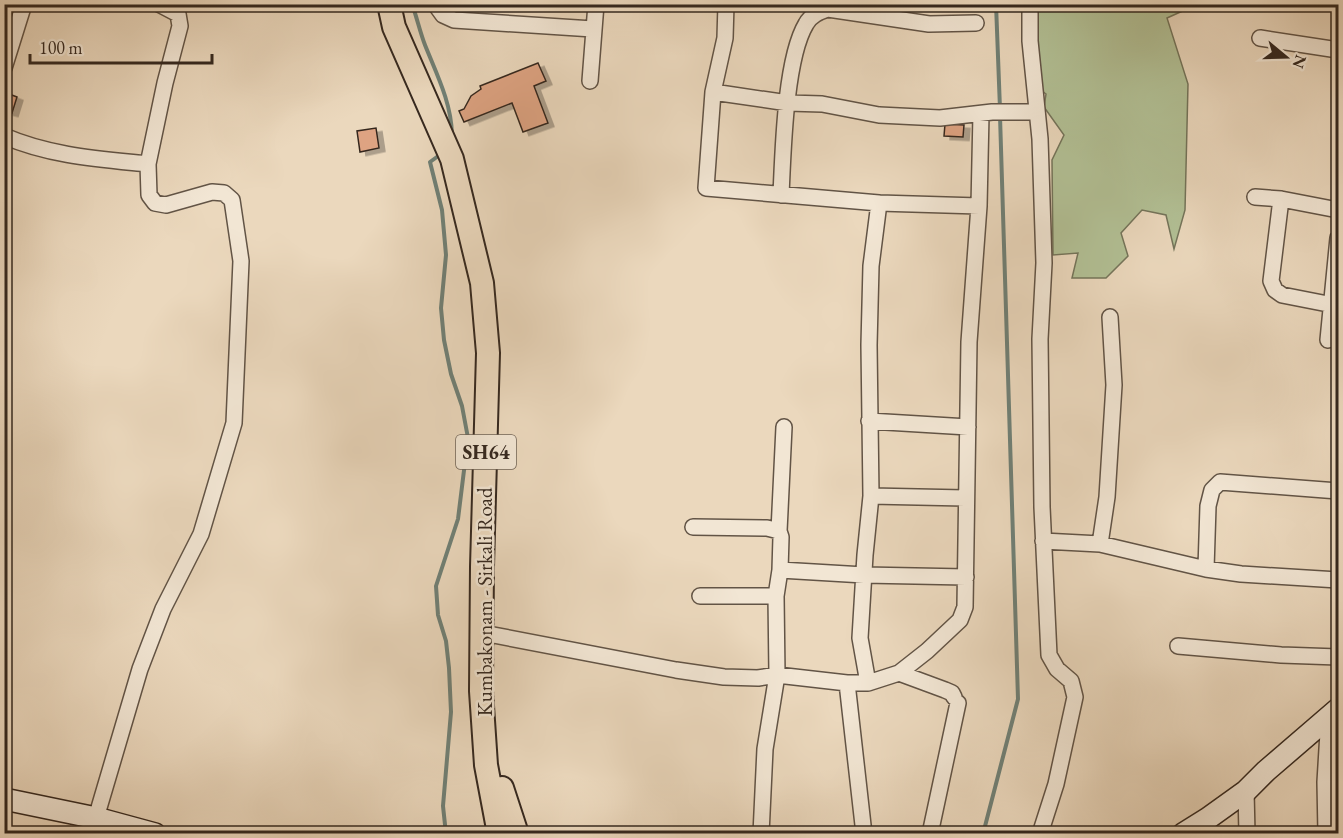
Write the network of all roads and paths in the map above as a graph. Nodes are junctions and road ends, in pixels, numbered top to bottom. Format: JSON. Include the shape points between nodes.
{"nodes":[{"id":1,"x":24,"y":4,"type":"edge"},
{"id":2,"x":159,"y":4,"type":"edge"},
{"id":3,"x":389,"y":4,"type":"edge"},
{"id":4,"x":435,"y":4,"type":"edge"},
{"id":5,"x":596,"y":4,"type":"edge"},
{"id":6,"x":726,"y":4,"type":"edge"},
{"id":7,"x":1030,"y":4,"type":"edge"},
{"id":8,"x":179,"y":9,"type":"edge"},
{"id":9,"x":976,"y":23,"type":"dead end"},
{"id":10,"x":593,"y":29,"type":"junction"},
{"id":11,"x":1260,"y":38,"type":"dead end"},
{"id":12,"x":1338,"y":50,"type":"edge"},
{"id":13,"x":4,"y":68,"type":"edge"},
{"id":14,"x":590,"y":81,"type":"dead end"},
{"id":15,"x":713,"y":92,"type":"junction"},
{"id":16,"x":788,"y":103,"type":"junction"},
{"id":17,"x":1037,"y":112,"type":"junction"},
{"id":18,"x":987,"y":113,"type":"junction"},
{"id":19,"x":4,"y":136,"type":"edge"},
{"id":20,"x":148,"y":164,"type":"junction"},
{"id":21,"x":781,"y":195,"type":"junction"},
{"id":22,"x":1255,"y":197,"type":"dead end"},
{"id":23,"x":1281,"y":199,"type":"junction"},
{"id":24,"x":879,"y":203,"type":"junction"},
{"id":25,"x":979,"y":206,"type":"junction"},
{"id":26,"x":1338,"y":210,"type":"edge"},
{"id":27,"x":1338,"y":238,"type":"edge"},
{"id":28,"x":1335,"y":306,"type":"edge"},
{"id":29,"x":1110,"y":317,"type":"dead end"},
{"id":30,"x":1328,"y":340,"type":"dead end"},
{"id":31,"x":869,"y":421,"type":"junction"},
{"id":32,"x":784,"y":427,"type":"dead end"},
{"id":33,"x":968,"y":427,"type":"junction"},
{"id":34,"x":1338,"y":491,"type":"edge"},
{"id":35,"x":871,"y":496,"type":"junction"},
{"id":36,"x":965,"y":498,"type":"junction"},
{"id":37,"x":693,"y":527,"type":"dead end"},
{"id":38,"x":779,"y":531,"type":"junction"},
{"id":39,"x":1042,"y":541,"type":"junction"},
{"id":40,"x":1100,"y":544,"type":"junction"},
{"id":41,"x":1206,"y":569,"type":"junction"},
{"id":42,"x":780,"y":570,"type":"junction"},
{"id":43,"x":864,"y":575,"type":"junction"},
{"id":44,"x":966,"y":577,"type":"junction"},
{"id":45,"x":1338,"y":580,"type":"edge"},
{"id":46,"x":700,"y":596,"type":"dead end"},
{"id":47,"x":776,"y":596,"type":"junction"},
{"id":48,"x":483,"y":633,"type":"junction"},
{"id":49,"x":1178,"y":646,"type":"dead end"},
{"id":50,"x":1338,"y":657,"type":"edge"},
{"id":51,"x":899,"y":673,"type":"junction"},
{"id":52,"x":777,"y":675,"type":"junction"},
{"id":53,"x":847,"y":683,"type":"junction"},
{"id":54,"x":868,"y":683,"type":"junction"},
{"id":55,"x":1334,"y":712,"type":"edge"},
{"id":56,"x":487,"y":748,"type":"junction"},
{"id":57,"x":1246,"y":790,"type":"junction"},
{"id":58,"x":4,"y":799,"type":"edge"},
{"id":59,"x":96,"y":818,"type":"junction"},
{"id":60,"x":155,"y":834,"type":"edge"},
{"id":61,"x":499,"y":834,"type":"edge"},
{"id":62,"x":517,"y":834,"type":"edge"},
{"id":63,"x":761,"y":834,"type":"edge"},
{"id":64,"x":864,"y":834,"type":"edge"},
{"id":65,"x":930,"y":834,"type":"edge"},
{"id":66,"x":1040,"y":834,"type":"edge"},
{"id":67,"x":1183,"y":834,"type":"edge"},
{"id":68,"x":1247,"y":834,"type":"edge"},
{"id":69,"x":1326,"y":834,"type":"edge"}],
"edges":[{"from":1,"to":13,"type":"street"},
{"from":2,"to":8,"type":"street"},
{"from":3,"to":48,"type":"main road","name":"Kumbakonam - Sirkali Road","number":"SH64","via":[[394,27],[449,151],[482,283],[488,353]]},
{"from":4,"to":10,"type":"street","via":[[443,15],[454,20]]},
{"from":5,"to":10,"type":"street"},
{"from":6,"to":15,"type":"street","via":[[725,38]]},
{"from":7,"to":17,"type":"street"},
{"from":8,"to":20,"type":"street","via":[[180,26]]},
{"from":9,"to":16,"type":"street","via":[[929,24],[828,9],[816,13],[801,34]]},
{"from":10,"to":14,"type":"street"},
{"from":11,"to":12,"type":"street"},
{"from":15,"to":16,"type":"street"},
{"from":15,"to":21,"type":"street","via":[[706,188]]},
{"from":16,"to":18,"type":"street","via":[[822,104],[879,115],[940,118]]},
{"from":16,"to":21,"type":"street"},
{"from":17,"to":18,"type":"street"},
{"from":17,"to":39,"type":"street","via":[[1044,263],[1040,339]]},
{"from":18,"to":25,"type":"street"},
{"from":19,"to":20,"type":"street","via":[[50,152]]},
{"from":20,"to":59,"type":"street","via":[[149,195],[155,203],[166,206],[212,192],[232,200],[241,261],[234,423],[201,534],[163,609],[140,669]]},
{"from":21,"to":24,"type":"street"},
{"from":22,"to":23,"type":"street"},
{"from":23,"to":26,"type":"street"},
{"from":23,"to":28,"type":"street","via":[[1271,281],[1275,290],[1282,295]]},
{"from":24,"to":25,"type":"street"},
{"from":24,"to":31,"type":"street","via":[[871,266]]},
{"from":25,"to":33,"type":"street","via":[[969,342]]},
{"from":27,"to":28,"type":"street"},
{"from":28,"to":30,"type":"street"},
{"from":29,"to":40,"type":"street","via":[[1114,385]]},
{"from":31,"to":33,"type":"street"},
{"from":31,"to":35,"type":"street"},
{"from":32,"to":38,"type":"street"},
{"from":33,"to":36,"type":"street"},
{"from":34,"to":41,"type":"street","via":[[1220,482],[1212,490],[1208,506]]},
{"from":35,"to":36,"type":"street"},
{"from":35,"to":43,"type":"street"},
{"from":36,"to":44,"type":"street"},
{"from":37,"to":38,"type":"street"},
{"from":38,"to":42,"type":"street"},
{"from":39,"to":40,"type":"street"},
{"from":39,"to":66,"type":"street","via":[[1049,655],[1071,681],[1075,697],[1056,784]]},
{"from":40,"to":41,"type":"street"},
{"from":41,"to":45,"type":"street"},
{"from":42,"to":43,"type":"street"},
{"from":42,"to":47,"type":"street"},
{"from":43,"to":44,"type":"street"},
{"from":43,"to":54,"type":"street","via":[[860,638]]},
{"from":44,"to":51,"type":"street","via":[[965,606],[960,620]]},
{"from":46,"to":47,"type":"street"},
{"from":47,"to":52,"type":"street"},
{"from":48,"to":52,"type":"street","via":[[724,677]]},
{"from":48,"to":56,"type":"main road","name":"Kumbakonam - Sirkali Road","number":"SH64","via":[[481,691]]},
{"from":49,"to":50,"type":"street"},
{"from":51,"to":54,"type":"street"},
{"from":51,"to":65,"type":"street","via":[[952,693],[956,700]]},
{"from":52,"to":53,"type":"street"},
{"from":52,"to":63,"type":"street","via":[[765,749]]},
{"from":53,"to":54,"type":"street"},
{"from":53,"to":64,"type":"street"},
{"from":55,"to":57,"type":"main road"},
{"from":55,"to":69,"type":"street","via":[[1325,783]]},
{"from":56,"to":61,"type":"main road","name":"Kumbakonam - Sirkali Road","number":"SH64","via":[[486,765]]},
{"from":56,"to":62,"type":"main road","name":"Kumbakonam - Sirkali Road","number":"SH64"},
{"from":57,"to":67,"type":"main road"},
{"from":57,"to":68,"type":"street"},
{"from":58,"to":59,"type":"main road"},
{"from":59,"to":60,"type":"main road"}]}
